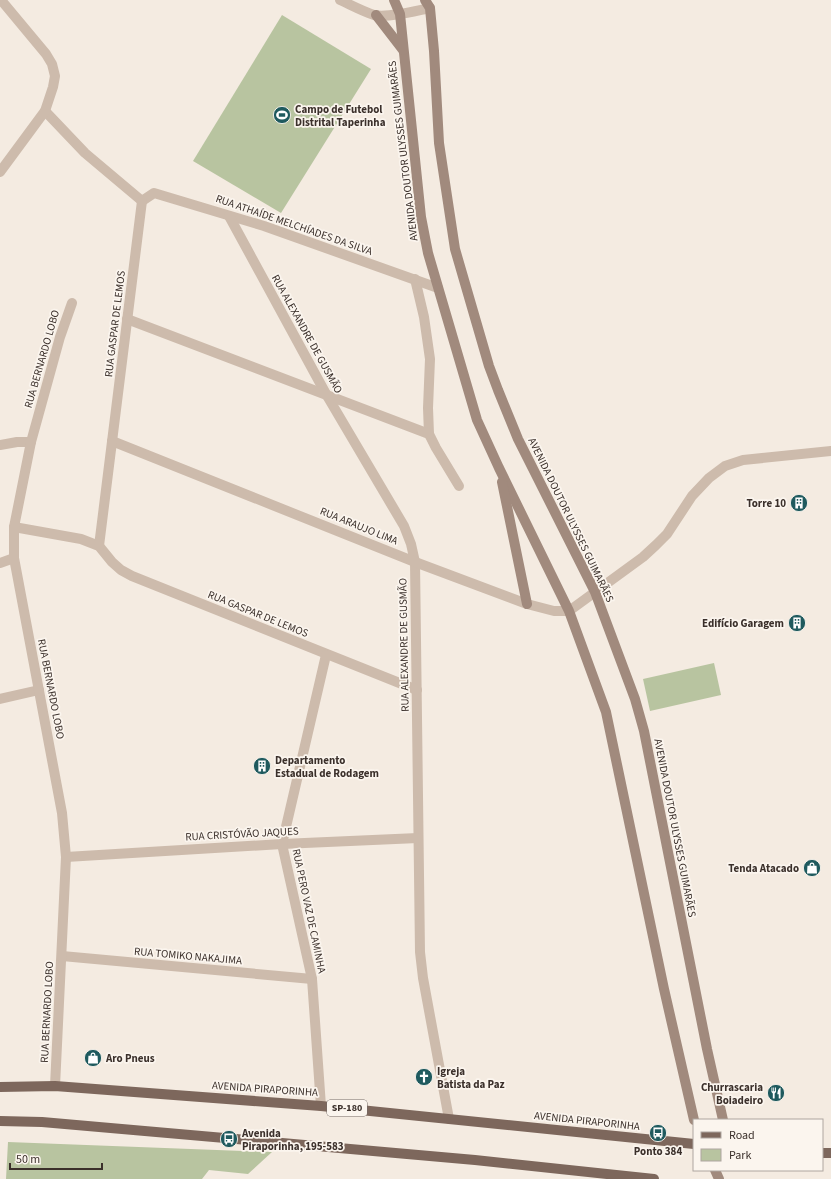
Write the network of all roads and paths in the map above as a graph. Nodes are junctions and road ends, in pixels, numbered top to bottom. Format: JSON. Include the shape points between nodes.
{"nodes":[{"id":1,"x":1,"y":0,"type":"edge"},
{"id":2,"x":340,"y":0,"type":"edge"},
{"id":3,"x":362,"y":0,"type":"edge"},
{"id":4,"x":394,"y":0,"type":"edge"},
{"id":5,"x":428,"y":4,"type":"edge"},
{"id":6,"x":365,"y":11,"type":"junction"},
{"id":7,"x":400,"y":14,"type":"junction"},
{"id":8,"x":376,"y":15,"type":"junction"},
{"id":9,"x":403,"y":50,"type":"junction"},
{"id":10,"x":44,"y":111,"type":"junction"},
{"id":11,"x":0,"y":172,"type":"edge"},
{"id":12,"x":142,"y":201,"type":"junction"},
{"id":13,"x":229,"y":216,"type":"junction"},
{"id":14,"x":415,"y":279,"type":"junction"},
{"id":15,"x":438,"y":288,"type":"junction"},
{"id":16,"x":72,"y":303,"type":"dead end"},
{"id":17,"x":127,"y":319,"type":"junction"},
{"id":18,"x":326,"y":394,"type":"junction"},
{"id":19,"x":429,"y":434,"type":"junction"},
{"id":20,"x":112,"y":441,"type":"junction"},
{"id":21,"x":31,"y":442,"type":"junction"},
{"id":22,"x":0,"y":444,"type":"edge"},
{"id":23,"x":831,"y":451,"type":"edge"},
{"id":24,"x":499,"y":468,"type":"junction"},
{"id":25,"x":460,"y":486,"type":"dead end"},
{"id":26,"x":14,"y":527,"type":"junction"},
{"id":27,"x":100,"y":546,"type":"junction"},
{"id":28,"x":14,"y":558,"type":"junction"},
{"id":29,"x":415,"y":562,"type":"junction"},
{"id":30,"x":0,"y":563,"type":"edge"},
{"id":31,"x":595,"y":592,"type":"junction"},
{"id":32,"x":527,"y":604,"type":"junction"},
{"id":33,"x":569,"y":611,"type":"junction"},
{"id":34,"x":326,"y":655,"type":"junction"},
{"id":35,"x":39,"y":690,"type":"junction"},
{"id":36,"x":417,"y":690,"type":"junction"},
{"id":37,"x":0,"y":699,"type":"edge"},
{"id":38,"x":418,"y":838,"type":"junction"},
{"id":39,"x":282,"y":844,"type":"junction"},
{"id":40,"x":66,"y":857,"type":"junction"},
{"id":41,"x":62,"y":956,"type":"junction"},
{"id":42,"x":312,"y":979,"type":"junction"},
{"id":43,"x":55,"y":1086,"type":"junction"},
{"id":44,"x":0,"y":1087,"type":"edge"},
{"id":45,"x":321,"y":1106,"type":"junction"},
{"id":46,"x":694,"y":1119,"type":"edge"},
{"id":47,"x":723,"y":1119,"type":"edge"},
{"id":48,"x":449,"y":1120,"type":"junction"},
{"id":49,"x":0,"y":1121,"type":"edge"},
{"id":50,"x":693,"y":1144,"type":"edge"},
{"id":51,"x":654,"y":1179,"type":"edge"}],
"edges":[{"from":1,"to":10,"type":"street","via":[[52,64],[55,76]]},
{"from":2,"to":6,"type":"street"},
{"from":3,"to":6,"type":"street"},
{"from":4,"to":7,"type":"main road","name":"AVENIDA DOUTOR ULYSSES GUIMARÃES"},
{"from":5,"to":7,"type":"street"},
{"from":5,"to":31,"type":"main road","name":"AVENIDA DOUTOR ULYSSES GUIMARÃES","via":[[434,51],[439,143],[459,265],[500,397]]},
{"from":6,"to":8,"type":"street"},
{"from":7,"to":8,"type":"street"},
{"from":7,"to":9,"type":"main road","name":"AVENIDA DOUTOR ULYSSES GUIMARÃES"},
{"from":8,"to":9,"type":"main road"},
{"from":9,"to":15,"type":"main road","name":"AVENIDA DOUTOR ULYSSES GUIMARÃES","via":[[421,217]]},
{"from":10,"to":11,"type":"street"},
{"from":10,"to":12,"type":"street","via":[[85,153]]},
{"from":12,"to":13,"type":"street","name":"RUA ATHAÍDE MELCHÍADES DA SILVA","via":[[154,193]]},
{"from":12,"to":17,"type":"street","name":"RUA GASPAR DE LEMOS"},
{"from":13,"to":14,"type":"street","name":"RUA ATHAÍDE MELCHÍADES DA SILVA"},
{"from":13,"to":18,"type":"street","name":"RUA ALEXANDRE DE GUSMÃO"},
{"from":14,"to":15,"type":"street","name":"RUA ATHAÍDE MELCHÍADES DA SILVA"},
{"from":14,"to":19,"type":"street","via":[[424,316],[430,359]]},
{"from":15,"to":24,"type":"main road","name":"AVENIDA DOUTOR ULYSSES GUIMARÃES","via":[[477,420]]},
{"from":16,"to":21,"type":"street","name":"RUA BERNARDO LOBO"},
{"from":17,"to":18,"type":"street"},
{"from":17,"to":20,"type":"street","name":"RUA GASPAR DE LEMOS"},
{"from":18,"to":19,"type":"street"},
{"from":18,"to":29,"type":"street","name":"RUA ALEXANDRE DE GUSMÃO","via":[[404,526]]},
{"from":19,"to":25,"type":"street"},
{"from":20,"to":27,"type":"street","name":"RUA GASPAR DE LEMOS"},
{"from":20,"to":29,"type":"street","name":"RUA ARAUJO LIMA"},
{"from":21,"to":22,"type":"street"},
{"from":21,"to":26,"type":"street","name":"RUA BERNARDO LOBO"},
{"from":23,"to":31,"type":"street","via":[[743,460],[726,466],[709,478],[692,496],[667,534],[656,545]]},
{"from":24,"to":32,"type":"main road"},
{"from":24,"to":33,"type":"main road","name":"AVENIDA DOUTOR ULYSSES GUIMARÃES"},
{"from":26,"to":27,"type":"street"},
{"from":26,"to":28,"type":"street","name":"RUA BERNARDO LOBO"},
{"from":27,"to":34,"type":"street","name":"RUA GASPAR DE LEMOS","via":[[112,562],[132,576]]},
{"from":28,"to":30,"type":"street"},
{"from":28,"to":35,"type":"street","name":"RUA BERNARDO LOBO"},
{"from":29,"to":32,"type":"street","name":"RUA ARAUJO LIMA"},
{"from":29,"to":36,"type":"street","name":"RUA ALEXANDRE DE GUSMÃO"},
{"from":31,"to":33,"type":"street"},
{"from":31,"to":47,"type":"main road","name":"AVENIDA DOUTOR ULYSSES GUIMARÃES","via":[[635,699],[644,731]]},
{"from":32,"to":33,"type":"street","name":"RUA ARAUJO LIMA","via":[[554,611]]},
{"from":33,"to":46,"type":"main road","name":"AVENIDA DOUTOR ULYSSES GUIMARÃES","via":[[606,712]]},
{"from":34,"to":36,"type":"street","name":"RUA GASPAR DE LEMOS"},
{"from":34,"to":39,"type":"street","name":"RUA PERO VAZ DE CAMINHA"},
{"from":35,"to":37,"type":"street"},
{"from":35,"to":40,"type":"street","name":"RUA BERNARDO LOBO","via":[[62,813]]},
{"from":36,"to":38,"type":"street","name":"RUA ALEXANDRE DE GUSMÃO"},
{"from":38,"to":39,"type":"street","name":"RUA CRISTÓVÃO JAQUES"},
{"from":38,"to":48,"type":"street","name":"RUA ALEXANDRE DE GUSMÃO","via":[[422,965]]},
{"from":39,"to":40,"type":"street","name":"RUA CRISTÓVÃO JAQUES"},
{"from":39,"to":42,"type":"street","name":"RUA PERO VAZ DE CAMINHA"},
{"from":40,"to":41,"type":"street","name":"RUA BERNARDO LOBO"},
{"from":41,"to":42,"type":"street","name":"RUA TOMIKO NAKAJIMA"},
{"from":41,"to":43,"type":"street","name":"RUA BERNARDO LOBO"},
{"from":42,"to":45,"type":"street","name":"RUA PERO VAZ DE CAMINHA"},
{"from":43,"to":44,"type":"main road","name":"AVENIDA PIRAPORINHA","number":"SP-180"},
{"from":43,"to":45,"type":"main road","name":"AVENIDA PIRAPORINHA","number":"SP-180"},
{"from":45,"to":48,"type":"main road","name":"AVENIDA PIRAPORINHA","number":"SP-180"},
{"from":48,"to":50,"type":"main road","name":"AVENIDA PIRAPORINHA","number":"SP-180"},
{"from":49,"to":51,"type":"main road","via":[[42,1122],[475,1160]]}]}
